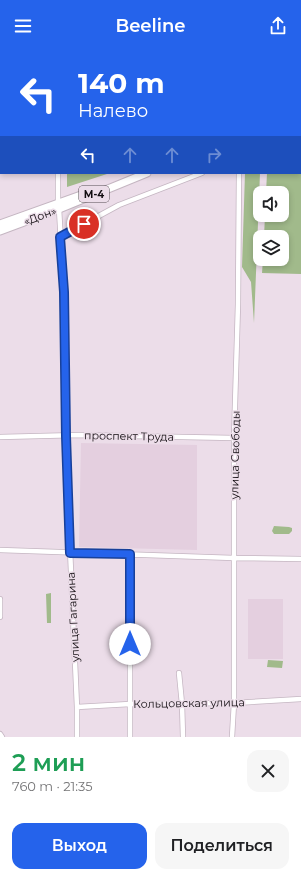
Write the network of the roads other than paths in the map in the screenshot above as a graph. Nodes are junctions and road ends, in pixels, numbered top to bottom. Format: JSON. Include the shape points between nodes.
{"nodes":[{"id":1,"x":0,"y":52,"type":"edge"},
{"id":2,"x":0,"y":56,"type":"edge"},
{"id":3,"x":58,"y":174,"type":"edge"},
{"id":4,"x":144,"y":174,"type":"edge"},
{"id":5,"x":199,"y":174,"type":"edge"},
{"id":6,"x":239,"y":174,"type":"edge"},
{"id":7,"x":59,"y":206,"type":"junction"},
{"id":8,"x":0,"y":224,"type":"edge"},
{"id":9,"x":0,"y":231,"type":"edge"},
{"id":10,"x":60,"y":237,"type":"junction"},
{"id":11,"x":66,"y":436,"type":"junction"},
{"id":12,"x":0,"y":437,"type":"edge"},
{"id":13,"x":234,"y":438,"type":"junction"},
{"id":14,"x":0,"y":550,"type":"edge"},
{"id":15,"x":70,"y":553,"type":"junction"},
{"id":16,"x":130,"y":554,"type":"junction"},
{"id":17,"x":234,"y":558,"type":"junction"},
{"id":18,"x":301,"y":559,"type":"edge"},
{"id":19,"x":0,"y":599,"type":"edge"},
{"id":20,"x":0,"y":617,"type":"edge"},
{"id":21,"x":179,"y":673,"type":"dead end"},
{"id":22,"x":301,"y":699,"type":"edge"},
{"id":23,"x":234,"y":703,"type":"junction"},
{"id":24,"x":130,"y":704,"type":"junction"},
{"id":25,"x":182,"y":704,"type":"junction"},
{"id":26,"x":77,"y":707,"type":"junction"},
{"id":27,"x":0,"y":734,"type":"edge"},
{"id":28,"x":2,"y":737,"type":"edge"},
{"id":29,"x":77,"y":737,"type":"edge"},
{"id":30,"x":130,"y":737,"type":"edge"},
{"id":31,"x":183,"y":737,"type":"edge"},
{"id":32,"x":232,"y":737,"type":"edge"}],
"edges":[{"from":1,"to":2,"type":"street"},
{"from":3,"to":7,"type":"street","name":"улица Гагарина"},
{"from":4,"to":7,"type":"main road"},
{"from":5,"to":10,"type":"street","via":[[119,205]]},
{"from":6,"to":13,"type":"street","name":"улица Свободы"},
{"from":7,"to":8,"type":"main road"},
{"from":7,"to":9,"type":"main road","name":"«Дон»"},
{"from":7,"to":10,"type":"street","name":"улица Гагарина"},
{"from":10,"to":11,"type":"street","name":"улица Гагарина","via":[[64,299]]},
{"from":11,"to":12,"type":"street","name":"проспект Труда"},
{"from":11,"to":13,"type":"street","name":"проспект Труда"},
{"from":11,"to":15,"type":"street","name":"улица Гагарина"},
{"from":13,"to":17,"type":"street","name":"улица Свободы"},
{"from":14,"to":15,"type":"street"},
{"from":15,"to":16,"type":"street"},
{"from":15,"to":26,"type":"street","name":"улица Гагарина"},
{"from":16,"to":17,"type":"street"},
{"from":16,"to":24,"type":"street"},
{"from":17,"to":18,"type":"street"},
{"from":17,"to":23,"type":"street","name":"улица Свободы"},
{"from":19,"to":20,"type":"street"},
{"from":21,"to":25,"type":"street"},
{"from":22,"to":23,"type":"street","name":"Кольцовская улица"},
{"from":23,"to":25,"type":"street","name":"Кольцовская улица"},
{"from":23,"to":32,"type":"street","name":"улица Свободы"},
{"from":24,"to":25,"type":"street","name":"Кольцовская улица"},
{"from":24,"to":26,"type":"street","name":"Кольцовская улица"},
{"from":24,"to":30,"type":"street"},
{"from":25,"to":31,"type":"street"},
{"from":26,"to":29,"type":"street","name":"улица Гагарина"},
{"from":27,"to":28,"type":"street"}]}
